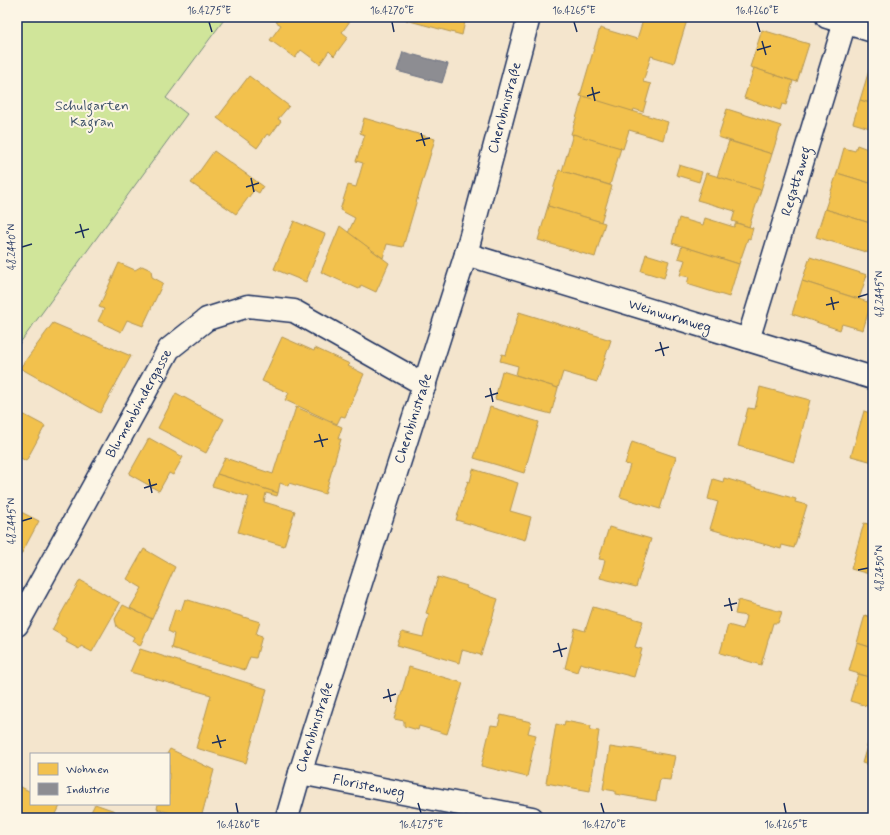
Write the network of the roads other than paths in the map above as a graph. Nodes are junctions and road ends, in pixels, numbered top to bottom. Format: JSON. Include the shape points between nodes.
{"nodes":[{"id":1,"x":529,"y":17,"type":"edge"},
{"id":2,"x":836,"y":20,"type":"edge"},
{"id":3,"x":873,"y":31,"type":"edge"},
{"id":4,"x":466,"y":254,"type":"junction"},
{"id":5,"x":748,"y":340,"type":"junction"},
{"id":6,"x":873,"y":378,"type":"edge"},
{"id":7,"x":425,"y":385,"type":"junction"},
{"id":8,"x":17,"y":625,"type":"edge"},
{"id":9,"x":300,"y":773,"type":"junction"},
{"id":10,"x":287,"y":818,"type":"edge"},
{"id":11,"x":532,"y":818,"type":"edge"}],
"edges":[{"from":1,"to":4,"type":"street","name":"Cherubinistraße"},
{"from":2,"to":3,"type":"street"},
{"from":2,"to":5,"type":"street","name":"Regattaweg"},
{"from":4,"to":5,"type":"street","name":"Weinwurmweg"},
{"from":4,"to":7,"type":"street","name":"Cherubinistraße"},
{"from":5,"to":6,"type":"street","name":"Weinwurmweg"},
{"from":7,"to":8,"type":"street","name":"Blumenbindergasse","via":[[294,312],[248,306],[207,319],[169,349]]},
{"from":7,"to":9,"type":"street","name":"Cherubinistraße"},
{"from":9,"to":10,"type":"street","name":"Cherubinistraße"},
{"from":9,"to":11,"type":"street","name":"Floristenweg"}]}
